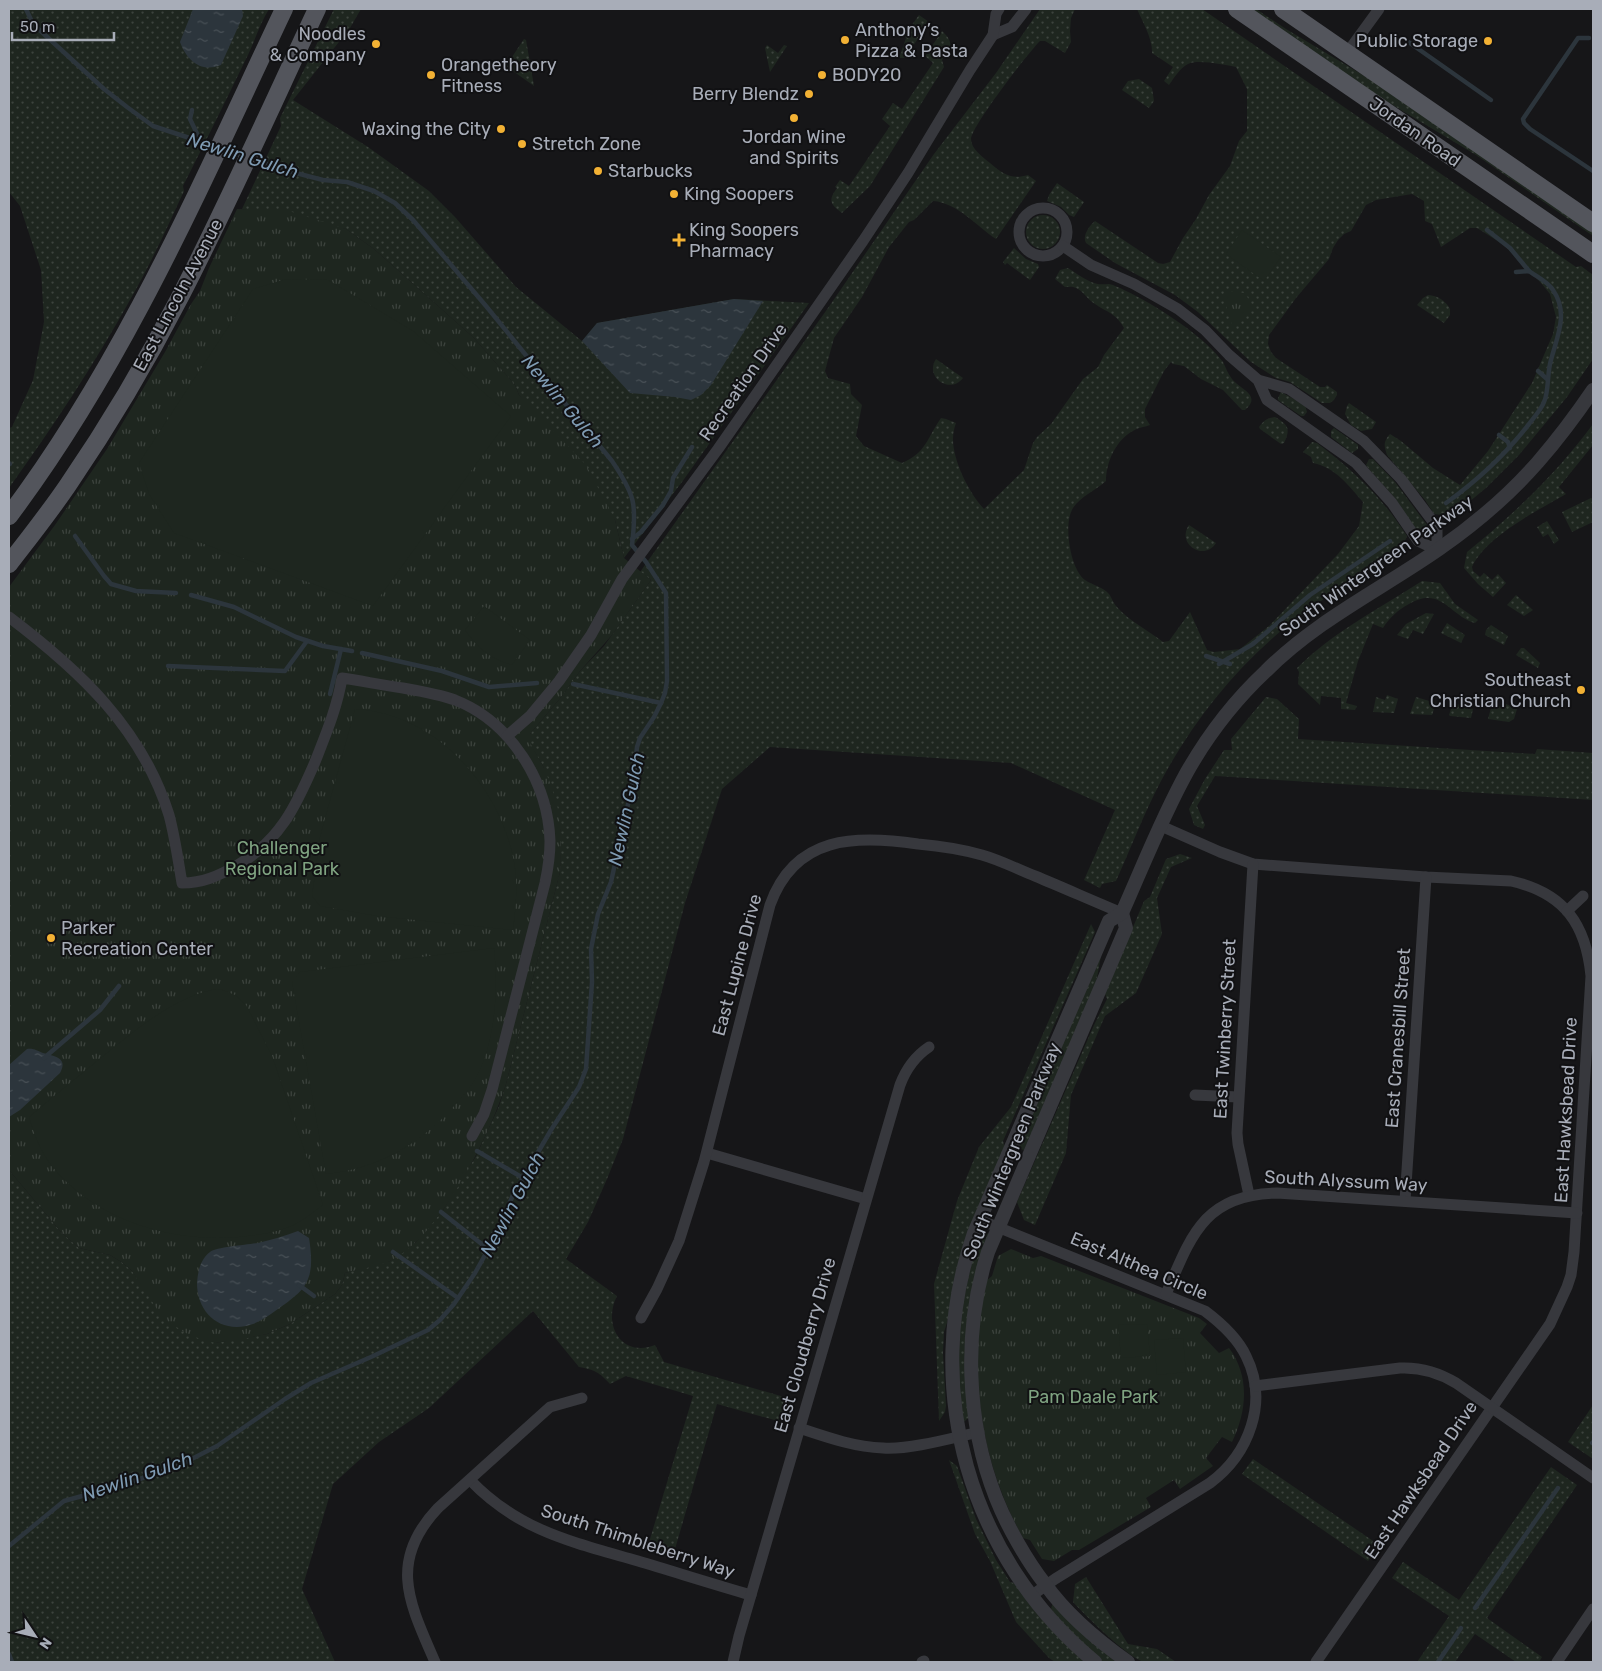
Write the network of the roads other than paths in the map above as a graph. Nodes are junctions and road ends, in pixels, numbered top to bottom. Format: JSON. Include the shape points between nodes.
{"nodes":[{"id":1,"x":284,"y":9,"type":"edge"},
{"id":2,"x":317,"y":9,"type":"edge"},
{"id":3,"x":999,"y":9,"type":"edge"},
{"id":4,"x":1026,"y":9,"type":"edge"},
{"id":5,"x":1237,"y":9,"type":"edge"},
{"id":6,"x":1283,"y":9,"type":"edge"},
{"id":7,"x":1379,"y":9,"type":"edge"},
{"id":8,"x":993,"y":35,"type":"junction"},
{"id":9,"x":1347,"y":53,"type":"junction"},
{"id":10,"x":1593,"y":224,"type":"edge"},
{"id":11,"x":1063,"y":246,"type":"junction"},
{"id":12,"x":1593,"y":254,"type":"edge"},
{"id":13,"x":1258,"y":380,"type":"junction"},
{"id":14,"x":1593,"y":390,"type":"edge"},
{"id":15,"x":9,"y":516,"type":"edge"},
{"id":16,"x":1437,"y":550,"type":"junction"},
{"id":17,"x":9,"y":564,"type":"edge"},
{"id":18,"x":9,"y":617,"type":"edge"},
{"id":19,"x":507,"y":736,"type":"junction"},
{"id":20,"x":1161,"y":826,"type":"junction"},
{"id":21,"x":1253,"y":864,"type":"junction"},
{"id":22,"x":1426,"y":877,"type":"junction"},
{"id":23,"x":1583,"y":896,"type":"dead end"},
{"id":24,"x":1567,"y":911,"type":"junction"},
{"id":25,"x":1122,"y":913,"type":"junction"},
{"id":26,"x":929,"y":1047,"type":"dead end"},
{"id":27,"x":1590,"y":1071,"type":"edge"},
{"id":28,"x":1195,"y":1095,"type":"dead end"},
{"id":29,"x":1238,"y":1097,"type":"junction"},
{"id":30,"x":472,"y":1136,"type":"dead end"},
{"id":31,"x":707,"y":1153,"type":"junction"},
{"id":32,"x":1249,"y":1195,"type":"junction"},
{"id":33,"x":866,"y":1199,"type":"junction"},
{"id":34,"x":1404,"y":1201,"type":"junction"},
{"id":35,"x":1577,"y":1214,"type":"junction"},
{"id":36,"x":980,"y":1220,"type":"junction"},
{"id":37,"x":998,"y":1227,"type":"junction"},
{"id":38,"x":1166,"y":1294,"type":"junction"},
{"id":39,"x":641,"y":1318,"type":"dead end"},
{"id":40,"x":1255,"y":1386,"type":"junction"},
{"id":41,"x":582,"y":1398,"type":"dead end"},
{"id":42,"x":1492,"y":1407,"type":"junction"},
{"id":43,"x":799,"y":1428,"type":"junction"},
{"id":44,"x":978,"y":1432,"type":"junction"},
{"id":45,"x":960,"y":1436,"type":"junction"},
{"id":46,"x":1593,"y":1478,"type":"edge"},
{"id":47,"x":470,"y":1480,"type":"junction"},
{"id":48,"x":1045,"y":1585,"type":"junction"},
{"id":49,"x":750,"y":1595,"type":"junction"},
{"id":50,"x":1031,"y":1596,"type":"junction"},
{"id":51,"x":1593,"y":1609,"type":"edge"},
{"id":52,"x":435,"y":1662,"type":"edge"},
{"id":53,"x":733,"y":1662,"type":"edge"},
{"id":54,"x":1095,"y":1662,"type":"edge"},
{"id":55,"x":1128,"y":1662,"type":"edge"},
{"id":56,"x":1316,"y":1662,"type":"edge"},
{"id":57,"x":1557,"y":1662,"type":"edge"}],
"edges":[{"from":1,"to":15,"type":"main road","name":"East Lincoln Avenue","via":[[173,242],[126,332],[79,414]]},
{"from":2,"to":17,"type":"main road","name":"East Lincoln Avenue","via":[[180,298],[94,446]]},
{"from":3,"to":8,"type":"street","name":"Recreation Drive"},
{"from":4,"to":8,"type":"street","name":"Recreation Drive","via":[[1012,27]]},
{"from":5,"to":12,"type":"main road","name":"Jordan Road"},
{"from":6,"to":9,"type":"main road","name":"Jordan Road"},
{"from":7,"to":9,"type":"street"},
{"from":8,"to":19,"type":"street","name":"Recreation Drive","via":[[908,173],[718,449],[622,579],[591,635],[542,703]]},
{"from":9,"to":10,"type":"main road","name":"Jordan Road"},
{"from":11,"to":11,"type":"street","via":[[1067,231],[1057,212],[1035,208],[1023,218],[1020,240],[1029,252],[1043,256]]},
{"from":11,"to":13,"type":"street","via":[[1091,265],[1178,309]]},
{"from":13,"to":16,"type":"street","via":[[1267,400],[1356,464],[1392,503],[1418,541]]},
{"from":13,"to":16,"type":"street","via":[[1289,389],[1364,441],[1401,478],[1437,528]]},
{"from":14,"to":16,"type":"street","name":"South Wintergreen Parkway","via":[[1523,478],[1482,516]]},
{"from":16,"to":20,"type":"street","name":"South Wintergreen Parkway","via":[[1329,618],[1266,670],[1204,746],[1187,772]]},
{"from":18,"to":19,"type":"street","via":[[93,689],[131,736],[165,806],[182,883],[205,881],[225,873],[256,854],[277,832],[304,788],[333,717],[342,678],[455,700]]},
{"from":19,"to":30,"type":"street","via":[[528,766],[540,791],[548,829],[549,856],[494,1084]]},
{"from":20,"to":21,"type":"street","name":"East Hawksbead Drive"},
{"from":20,"to":25,"type":"street","name":"South Wintergreen Parkway"},
{"from":21,"to":22,"type":"street","name":"East Hawksbead Drive"},
{"from":21,"to":29,"type":"street","name":"East Twinberry Street"},
{"from":22,"to":24,"type":"street","name":"East Hawksbead Drive","via":[[1522,883],[1550,897]]},
{"from":22,"to":34,"type":"street","name":"East Cranesbill Street"},
{"from":23,"to":24,"type":"street"},
{"from":24,"to":27,"type":"street","name":"East Hawksbead Drive","via":[[1580,929],[1590,963]]},
{"from":25,"to":31,"type":"street","name":"East Lupine Drive","via":[[994,859],[966,851],[902,841],[854,840],[814,851],[790,870],[771,900]]},
{"from":25,"to":36,"type":"street","name":"South Wintergreen Parkway","via":[[1109,921]]},
{"from":25,"to":37,"type":"street","name":"South Wintergreen Parkway","via":[[1126,928]]},
{"from":26,"to":33,"type":"street","name":"East Cloudberry Drive","via":[[911,1062],[904,1073]]},
{"from":27,"to":35,"type":"street","name":"East Hawksbead Drive"},
{"from":28,"to":29,"type":"street"},
{"from":29,"to":32,"type":"street","name":"East Twinberry Street","via":[[1238,1144]]},
{"from":31,"to":33,"type":"street"},
{"from":31,"to":39,"type":"street","name":"East Lupine Drive","via":[[679,1241]]},
{"from":32,"to":34,"type":"street","name":"South Alyssum Way","via":[[1277,1193]]},
{"from":32,"to":38,"type":"street","name":"South Alyssum Way","via":[[1223,1205],[1202,1223],[1187,1244]]},
{"from":33,"to":43,"type":"street","name":"East Cloudberry Drive"},
{"from":34,"to":35,"type":"street","name":"South Alyssum Way"},
{"from":35,"to":42,"type":"street","name":"East Hawksbead Drive","via":[[1572,1264],[1563,1299],[1550,1324]]},
{"from":36,"to":37,"type":"street","name":"East Althea Circle"},
{"from":36,"to":45,"type":"street","name":"South Wintergreen Parkway","via":[[963,1269],[954,1323],[952,1379]]},
{"from":37,"to":38,"type":"street","name":"East Althea Circle"},
{"from":37,"to":44,"type":"street","name":"South Wintergreen Parkway","via":[[981,1277],[974,1328],[973,1383]]},
{"from":38,"to":40,"type":"street","name":"East Althea Circle","via":[[1205,1311],[1234,1336],[1246,1355]]},
{"from":40,"to":42,"type":"street","via":[[1412,1367],[1440,1374]]},
{"from":40,"to":48,"type":"street","name":"East Althea Circle","via":[[1250,1430],[1240,1451],[1224,1472]]},
{"from":41,"to":47,"type":"street","via":[[550,1407]]},
{"from":42,"to":46,"type":"street"},
{"from":42,"to":56,"type":"street","name":"East Hawksbead Drive"},
{"from":43,"to":45,"type":"street","via":[[882,1448]]},
{"from":43,"to":49,"type":"street","name":"East Cloudberry Drive"},
{"from":44,"to":45,"type":"street"},
{"from":44,"to":48,"type":"street","name":"South Wintergreen Parkway","via":[[996,1499]]},
{"from":45,"to":50,"type":"street","name":"South Wintergreen Parkway","via":[[985,1519],[1016,1576]]},
{"from":47,"to":49,"type":"street","name":"South Thimbleberry Way","via":[[510,1515],[557,1538]]},
{"from":47,"to":52,"type":"street","via":[[427,1520],[408,1561],[410,1602]]},
{"from":48,"to":50,"type":"street","name":"East Althea Circle"},
{"from":48,"to":55,"type":"street","name":"South Wintergreen Parkway","via":[[1082,1625]]},
{"from":49,"to":53,"type":"street","name":"East Cloudberry Drive"},
{"from":50,"to":54,"type":"street","name":"South Wintergreen Parkway","via":[[1064,1635]]},
{"from":51,"to":57,"type":"street"}]}
